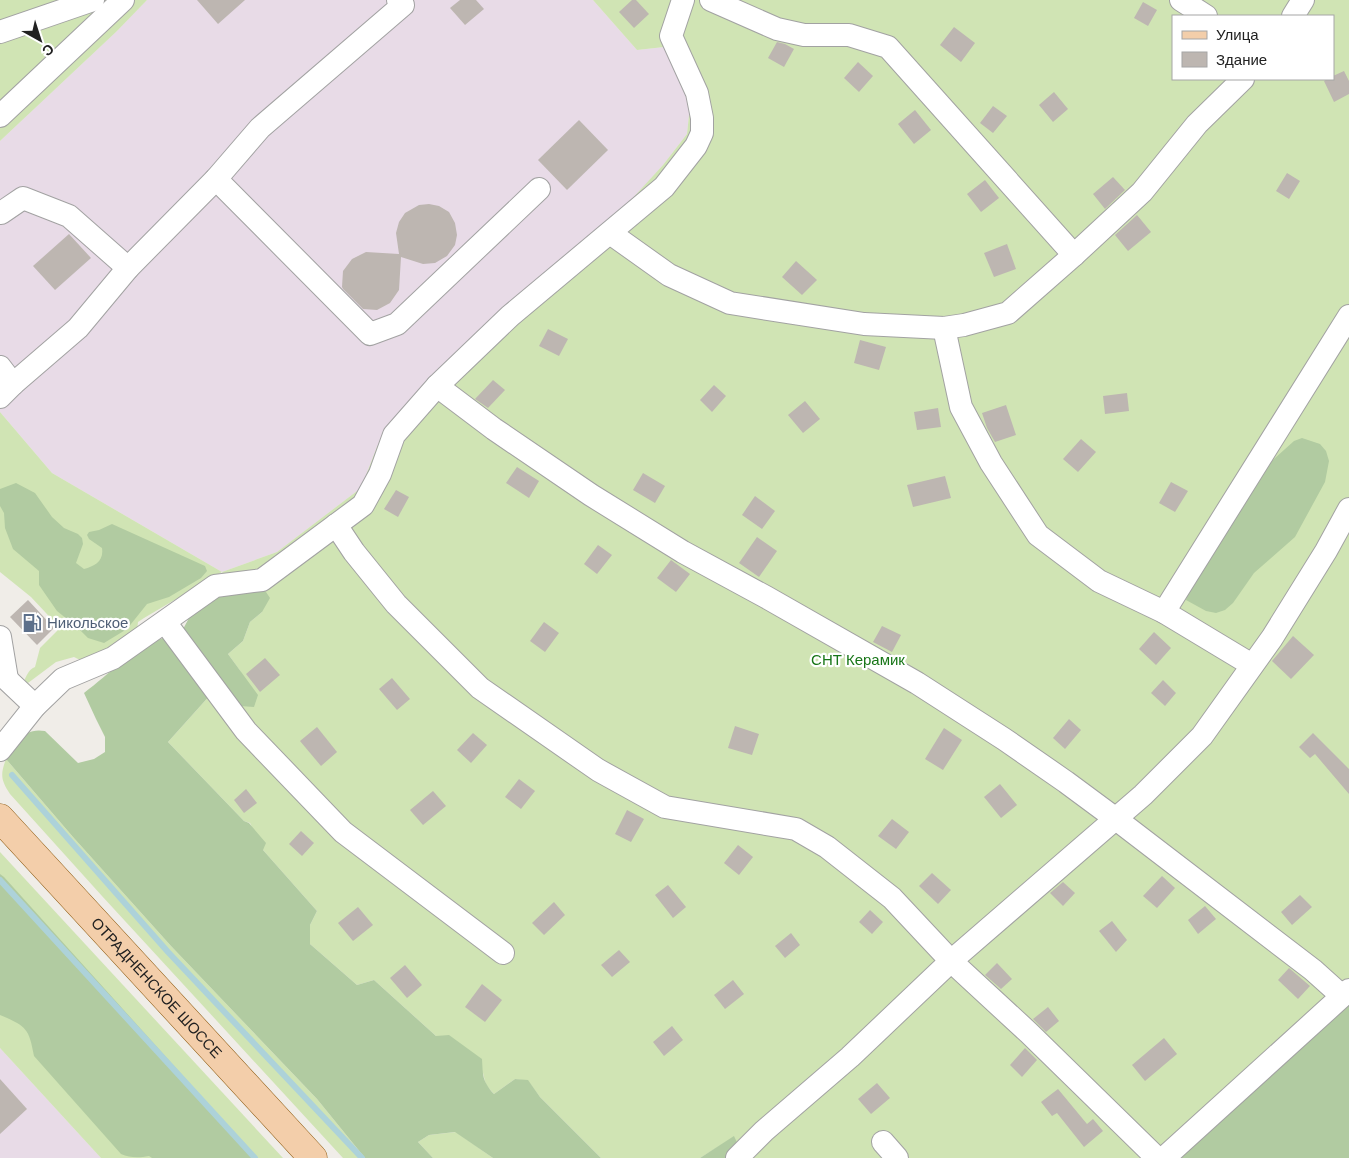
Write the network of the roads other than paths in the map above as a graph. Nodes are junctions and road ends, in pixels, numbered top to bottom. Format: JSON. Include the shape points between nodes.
{"nodes":[{"id":1,"x":93,"y":0,"type":"edge"},
{"id":2,"x":123,"y":0,"type":"edge"},
{"id":3,"x":398,"y":0,"type":"edge"},
{"id":4,"x":683,"y":0,"type":"edge"},
{"id":5,"x":711,"y":0,"type":"edge"},
{"id":6,"x":1181,"y":0,"type":"edge"},
{"id":7,"x":1303,"y":0,"type":"edge"},
{"id":8,"x":1204,"y":15,"type":"edge"},
{"id":9,"x":1294,"y":15,"type":"edge"},
{"id":10,"x":0,"y":32,"type":"edge"},
{"id":11,"x":1242,"y":80,"type":"edge"},
{"id":12,"x":0,"y":116,"type":"edge"},
{"id":13,"x":216,"y":179,"type":"junction"},
{"id":14,"x":539,"y":190,"type":"dead end"},
{"id":15,"x":1,"y":213,"type":"dead end"},
{"id":16,"x":610,"y":233,"type":"junction"},
{"id":17,"x":1074,"y":255,"type":"junction"},
{"id":18,"x":128,"y":268,"type":"junction"},
{"id":19,"x":1349,"y":316,"type":"edge"},
{"id":20,"x":944,"y":328,"type":"junction"},
{"id":21,"x":4,"y":383,"type":"edge"},
{"id":22,"x":437,"y":386,"type":"junction"},
{"id":23,"x":1349,"y":510,"type":"edge"},
{"id":24,"x":336,"y":525,"type":"junction"},
{"id":25,"x":1164,"y":612,"type":"junction"},
{"id":26,"x":165,"y":622,"type":"junction"},
{"id":27,"x":0,"y":637,"type":"edge"},
{"id":28,"x":1252,"y":665,"type":"junction"},
{"id":29,"x":3,"y":676,"type":"edge"},
{"id":30,"x":35,"y":706,"type":"junction"},
{"id":31,"x":0,"y":750,"type":"edge"},
{"id":32,"x":0,"y":818,"type":"edge"},
{"id":33,"x":1116,"y":819,"type":"junction"},
{"id":34,"x":503,"y":953,"type":"dead end"},
{"id":35,"x":951,"y":961,"type":"junction"},
{"id":36,"x":1346,"y":993,"type":"edge"},
{"id":37,"x":313,"y":1158,"type":"edge"},
{"id":38,"x":737,"y":1158,"type":"edge"},
{"id":39,"x":1157,"y":1158,"type":"edge"},
{"id":40,"x":1164,"y":1158,"type":"edge"}],
"edges":[{"from":1,"to":10,"type":"street"},
{"from":2,"to":12,"type":"street"},
{"from":3,"to":13,"type":"street","via":[[403,5],[260,128]]},
{"from":4,"to":16,"type":"street","via":[[671,36],[697,93],[702,133],[696,146],[664,187]]},
{"from":5,"to":17,"type":"street","via":[[778,29],[804,35],[849,35],[888,47]]},
{"from":6,"to":8,"type":"street"},
{"from":7,"to":9,"type":"street"},
{"from":11,"to":17,"type":"street","via":[[1197,124],[1142,192]]},
{"from":13,"to":14,"type":"street","via":[[370,334],[397,324]]},
{"from":13,"to":18,"type":"street"},
{"from":15,"to":18,"type":"street","via":[[23,198],[70,216]]},
{"from":16,"to":20,"type":"street","via":[[669,275],[730,303],[864,324]]},
{"from":16,"to":22,"type":"street","via":[[510,316]]},
{"from":17,"to":20,"type":"street","via":[[1008,313],[964,326]]},
{"from":18,"to":21,"type":"street","via":[[78,328]]},
{"from":19,"to":25,"type":"street"},
{"from":20,"to":25,"type":"street","via":[[961,407],[991,463],[1038,535],[1099,581]]},
{"from":22,"to":24,"type":"street","via":[[394,435],[380,474],[363,505]]},
{"from":22,"to":33,"type":"street","via":[[591,495],[683,552],[917,683],[1051,771]]},
{"from":23,"to":28,"type":"street","via":[[1272,638]]},
{"from":24,"to":26,"type":"street","via":[[262,580],[215,586]]},
{"from":24,"to":35,"type":"street","via":[[396,604],[480,688],[598,770],[665,807],[796,829],[827,847],[892,898]]},
{"from":25,"to":28,"type":"street"},
{"from":26,"to":30,"type":"street","via":[[113,658],[64,679]]},
{"from":26,"to":34,"type":"street","via":[[246,731],[343,832]]},
{"from":27,"to":29,"type":"street"},
{"from":28,"to":33,"type":"street","via":[[1202,736]]},
{"from":29,"to":30,"type":"street"},
{"from":30,"to":31,"type":"street"},
{"from":32,"to":37,"type":"main road","name":"ОТРАДНЕНСКОЕ ШОССЕ"},
{"from":33,"to":35,"type":"street"},
{"from":33,"to":36,"type":"street"},
{"from":35,"to":38,"type":"street","via":[[850,1058]]},
{"from":35,"to":39,"type":"street"},
{"from":36,"to":40,"type":"street"}]}
